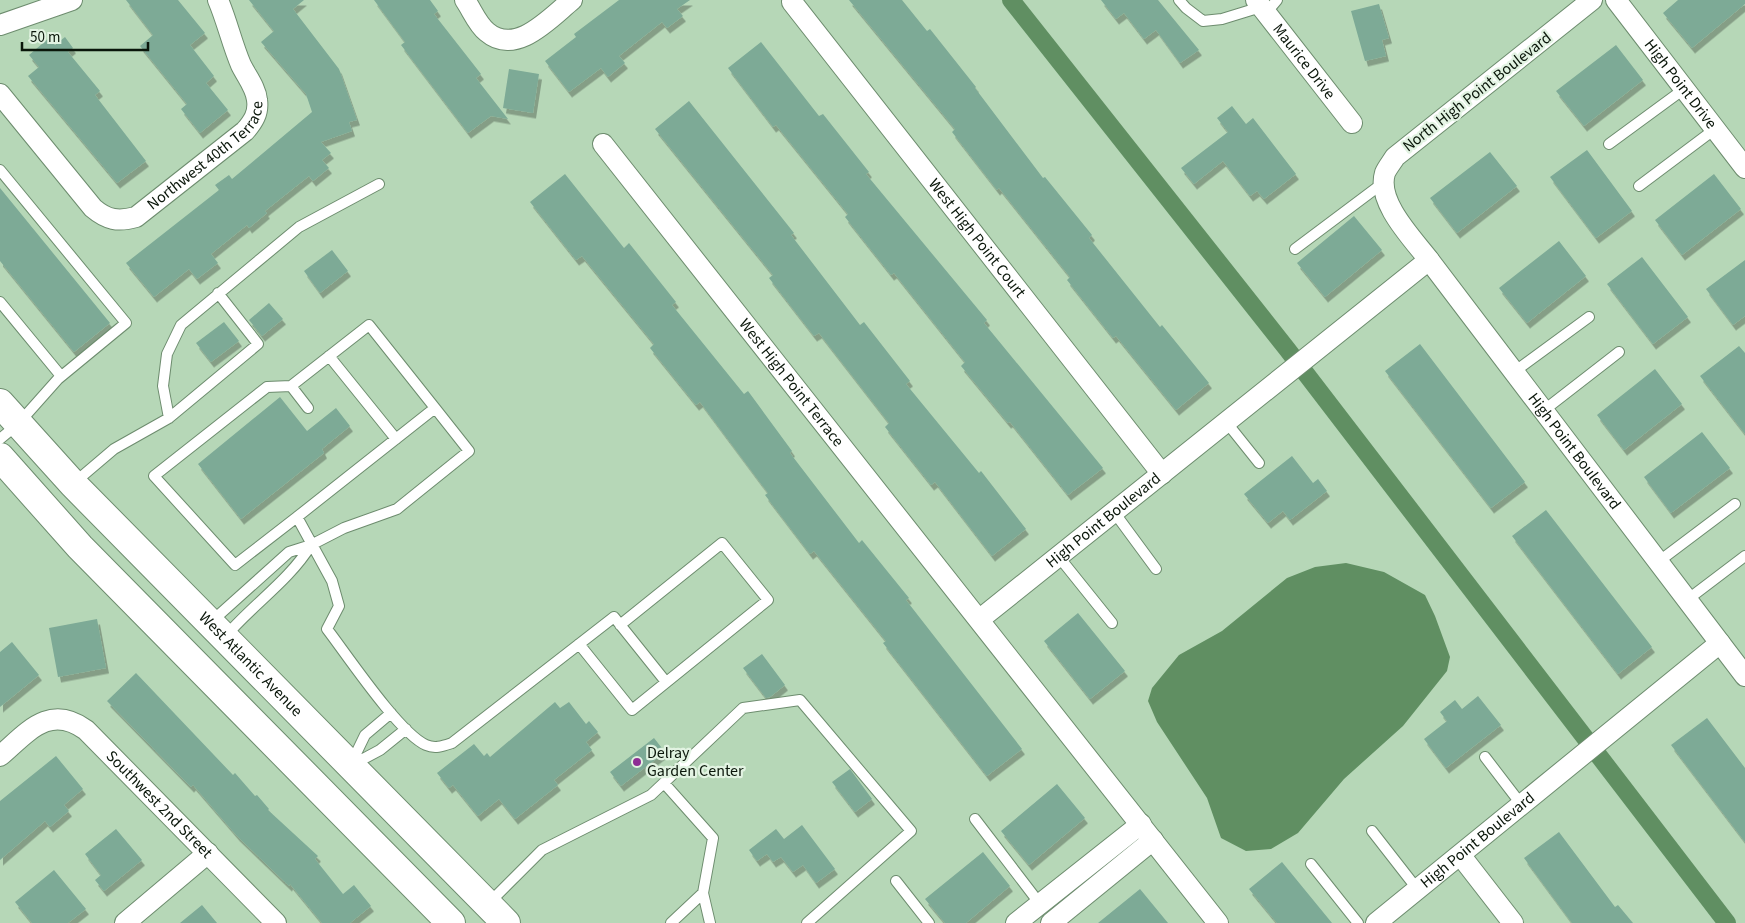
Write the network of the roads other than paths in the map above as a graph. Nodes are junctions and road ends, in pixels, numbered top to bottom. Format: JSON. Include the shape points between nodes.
{"nodes":[{"id":1,"x":72,"y":0,"type":"edge"},
{"id":2,"x":218,"y":0,"type":"edge"},
{"id":3,"x":465,"y":0,"type":"edge"},
{"id":4,"x":572,"y":0,"type":"edge"},
{"id":5,"x":1180,"y":0,"type":"edge"},
{"id":6,"x":1592,"y":0,"type":"edge"},
{"id":7,"x":1616,"y":0,"type":"edge"},
{"id":8,"x":792,"y":2,"type":"dead end"},
{"id":9,"x":1265,"y":5,"type":"edge"},
{"id":10,"x":0,"y":25,"type":"edge"},
{"id":11,"x":1684,"y":89,"type":"junction"},
{"id":12,"x":0,"y":94,"type":"edge"},
{"id":13,"x":1352,"y":123,"type":"dead end"},
{"id":14,"x":1715,"y":129,"type":"junction"},
{"id":15,"x":603,"y":144,"type":"dead end"},
{"id":16,"x":1609,"y":144,"type":"dead end"},
{"id":17,"x":1745,"y":168,"type":"edge"},
{"id":18,"x":0,"y":170,"type":"edge"},
{"id":19,"x":379,"y":184,"type":"dead end"},
{"id":20,"x":1639,"y":186,"type":"dead end"},
{"id":21,"x":1384,"y":190,"type":"junction"},
{"id":22,"x":1295,"y":249,"type":"dead end"},
{"id":23,"x":1430,"y":260,"type":"junction"},
{"id":24,"x":218,"y":293,"type":"junction"},
{"id":25,"x":0,"y":302,"type":"edge"},
{"id":26,"x":1589,"y":317,"type":"dead end"},
{"id":27,"x":1619,"y":352,"type":"dead end"},
{"id":28,"x":329,"y":356,"type":"junction"},
{"id":29,"x":1514,"y":372,"type":"junction"},
{"id":30,"x":60,"y":376,"type":"junction"},
{"id":31,"x":291,"y":386,"type":"junction"},
{"id":32,"x":0,"y":403,"type":"edge"},
{"id":33,"x":308,"y":408,"type":"dead end"},
{"id":34,"x":435,"y":408,"type":"junction"},
{"id":35,"x":1543,"y":411,"type":"junction"},
{"id":36,"x":169,"y":418,"type":"junction"},
{"id":37,"x":1227,"y":423,"type":"junction"},
{"id":38,"x":9,"y":431,"type":"edge"},
{"id":39,"x":396,"y":439,"type":"junction"},
{"id":40,"x":0,"y":457,"type":"edge"},
{"id":41,"x":1259,"y":464,"type":"dead end"},
{"id":42,"x":1162,"y":474,"type":"junction"},
{"id":43,"x":73,"y":484,"type":"junction"},
{"id":44,"x":1735,"y":504,"type":"dead end"},
{"id":45,"x":1114,"y":512,"type":"junction"},
{"id":46,"x":297,"y":517,"type":"junction"},
{"id":47,"x":311,"y":545,"type":"junction"},
{"id":48,"x":1745,"y":556,"type":"edge"},
{"id":49,"x":1059,"y":557,"type":"junction"},
{"id":50,"x":1658,"y":562,"type":"junction"},
{"id":51,"x":1156,"y":569,"type":"dead end"},
{"id":52,"x":1687,"y":600,"type":"junction"},
{"id":53,"x":980,"y":620,"type":"junction"},
{"id":54,"x":1112,"y":623,"type":"dead end"},
{"id":55,"x":620,"y":625,"type":"junction"},
{"id":56,"x":218,"y":630,"type":"junction"},
{"id":57,"x":1720,"y":643,"type":"junction"},
{"id":58,"x":579,"y":644,"type":"junction"},
{"id":59,"x":1745,"y":676,"type":"edge"},
{"id":60,"x":666,"y":682,"type":"junction"},
{"id":61,"x":391,"y":713,"type":"junction"},
{"id":62,"x":406,"y":729,"type":"junction"},
{"id":63,"x":0,"y":756,"type":"edge"},
{"id":64,"x":1485,"y":757,"type":"dead end"},
{"id":65,"x":351,"y":766,"type":"junction"},
{"id":66,"x":664,"y":783,"type":"junction"},
{"id":67,"x":322,"y":792,"type":"junction"},
{"id":68,"x":1521,"y":804,"type":"junction"},
{"id":69,"x":975,"y":819,"type":"dead end"},
{"id":70,"x":1140,"y":824,"type":"junction"},
{"id":71,"x":1372,"y":831,"type":"dead end"},
{"id":72,"x":1153,"y":840,"type":"junction"},
{"id":73,"x":208,"y":853,"type":"junction"},
{"id":74,"x":1461,"y":856,"type":"junction"},
{"id":75,"x":1311,"y":864,"type":"dead end"},
{"id":76,"x":896,"y":882,"type":"dead end"},
{"id":77,"x":1418,"y":890,"type":"junction"},
{"id":78,"x":703,"y":893,"type":"junction"},
{"id":79,"x":1040,"y":904,"type":"junction"},
{"id":80,"x":497,"y":914,"type":"edge"},
{"id":81,"x":1053,"y":922,"type":"edge"},
{"id":82,"x":124,"y":923,"type":"edge"},
{"id":83,"x":276,"y":923,"type":"edge"},
{"id":84,"x":451,"y":923,"type":"edge"},
{"id":85,"x":671,"y":923,"type":"edge"},
{"id":86,"x":710,"y":923,"type":"edge"},
{"id":87,"x":807,"y":923,"type":"edge"},
{"id":88,"x":928,"y":923,"type":"edge"},
{"id":89,"x":1016,"y":923,"type":"edge"},
{"id":90,"x":1218,"y":923,"type":"edge"},
{"id":91,"x":1358,"y":923,"type":"edge"},
{"id":92,"x":1376,"y":923,"type":"edge"},
{"id":93,"x":1513,"y":923,"type":"edge"}],
"edges":[{"from":1,"to":10,"type":"street"},
{"from":2,"to":12,"type":"street","name":"Northwest 40th Terrace","via":[[258,100],[257,112],[244,131],[136,217],[113,220],[93,208]]},
{"from":3,"to":4,"type":"street","via":[[487,32],[503,39],[520,38],[531,33]]},
{"from":5,"to":9,"type":"lane","via":[[1204,21],[1222,19]]},
{"from":6,"to":21,"type":"street","name":"North High Point Boulevard","via":[[1395,157],[1385,172]]},
{"from":7,"to":11,"type":"street","name":"High Point Drive"},
{"from":8,"to":42,"type":"street","name":"West High Point Court"},
{"from":9,"to":13,"type":"street","name":"Maurice Drive"},
{"from":11,"to":14,"type":"street","name":"High Point Drive"},
{"from":11,"to":16,"type":"lane"},
{"from":14,"to":17,"type":"street","name":"High Point Drive"},
{"from":14,"to":20,"type":"lane"},
{"from":15,"to":53,"type":"street","name":"West High Point Terrace"},
{"from":18,"to":30,"type":"lane","via":[[126,323]]},
{"from":19,"to":24,"type":"lane","via":[[299,228]]},
{"from":21,"to":22,"type":"lane"},
{"from":21,"to":23,"type":"street","name":"High Point Boulevard","via":[[1392,210]]},
{"from":23,"to":29,"type":"street","name":"High Point Boulevard"},
{"from":23,"to":37,"type":"street","name":"High Point Boulevard"},
{"from":24,"to":36,"type":"lane","via":[[181,325],[167,354],[163,386]]},
{"from":24,"to":36,"type":"lane","via":[[258,344]]},
{"from":25,"to":30,"type":"lane"},
{"from":26,"to":29,"type":"lane"},
{"from":27,"to":35,"type":"lane"},
{"from":28,"to":31,"type":"lane"},
{"from":28,"to":34,"type":"lane","via":[[368,326]]},
{"from":28,"to":39,"type":"lane"},
{"from":29,"to":35,"type":"street","name":"High Point Boulevard"},
{"from":30,"to":38,"type":"lane"},
{"from":31,"to":33,"type":"lane"},
{"from":31,"to":46,"type":"lane","via":[[267,387],[154,476],[235,565]]},
{"from":32,"to":38,"type":"main road","name":"West Atlantic Avenue"},
{"from":34,"to":39,"type":"lane"},
{"from":34,"to":47,"type":"lane","via":[[469,451],[397,509],[344,528]]},
{"from":35,"to":50,"type":"street","name":"High Point Boulevard"},
{"from":36,"to":43,"type":"lane","via":[[114,449]]},
{"from":37,"to":41,"type":"lane"},
{"from":37,"to":42,"type":"street","name":"High Point Boulevard"},
{"from":38,"to":43,"type":"main road","name":"West Atlantic Avenue"},
{"from":39,"to":46,"type":"lane"},
{"from":40,"to":67,"type":"main road","via":[[80,547]]},
{"from":42,"to":45,"type":"street","name":"High Point Boulevard"},
{"from":43,"to":56,"type":"main road","name":"West Atlantic Avenue"},
{"from":44,"to":50,"type":"lane"},
{"from":45,"to":49,"type":"street","name":"High Point Boulevard"},
{"from":45,"to":51,"type":"lane"},
{"from":46,"to":47,"type":"lane"},
{"from":47,"to":56,"type":"lane","via":[[299,565],[243,616]]},
{"from":47,"to":56,"type":"lane","via":[[288,552]]},
{"from":47,"to":61,"type":"lane","via":[[332,581],[338,606],[327,629]]},
{"from":48,"to":52,"type":"lane"},
{"from":49,"to":53,"type":"street","name":"High Point Boulevard"},
{"from":49,"to":54,"type":"lane"},
{"from":50,"to":52,"type":"street","name":"High Point Boulevard"},
{"from":52,"to":57,"type":"street","name":"High Point Boulevard"},
{"from":53,"to":70,"type":"street"},
{"from":55,"to":58,"type":"lane","via":[[614,617]]},
{"from":55,"to":60,"type":"lane"},
{"from":55,"to":60,"type":"lane","via":[[722,542],[768,600]]},
{"from":56,"to":65,"type":"main road","name":"West Atlantic Avenue"},
{"from":57,"to":59,"type":"street","name":"High Point Boulevard"},
{"from":57,"to":68,"type":"street","name":"High Point Boulevard"},
{"from":58,"to":60,"type":"lane","via":[[632,710]]},
{"from":58,"to":62,"type":"lane","via":[[452,743],[434,747],[426,745]]},
{"from":61,"to":62,"type":"lane"},
{"from":61,"to":65,"type":"lane","via":[[365,735]]},
{"from":62,"to":65,"type":"lane","via":[[380,750]]},
{"from":63,"to":73,"type":"street","name":"Southwest 2nd Street","via":[[40,723],[52,719],[76,722]]},
{"from":64,"to":68,"type":"lane"},
{"from":65,"to":67,"type":"main road"},
{"from":65,"to":80,"type":"main road","name":"West Atlantic Avenue"},
{"from":66,"to":78,"type":"lane","via":[[713,838]]},
{"from":66,"to":80,"type":"lane","via":[[651,795],[542,850]]},
{"from":66,"to":87,"type":"lane","via":[[743,708],[800,700],[911,831]]},
{"from":67,"to":84,"type":"main road"},
{"from":68,"to":74,"type":"street","name":"High Point Boulevard"},
{"from":69,"to":79,"type":"lane"},
{"from":70,"to":72,"type":"street"},
{"from":70,"to":79,"type":"street"},
{"from":71,"to":77,"type":"lane"},
{"from":72,"to":81,"type":"street"},
{"from":72,"to":90,"type":"street"},
{"from":73,"to":82,"type":"street"},
{"from":73,"to":83,"type":"street","name":"Southwest 2nd Street"},
{"from":74,"to":77,"type":"street","name":"High Point Boulevard"},
{"from":74,"to":93,"type":"street"},
{"from":75,"to":91,"type":"lane"},
{"from":76,"to":88,"type":"lane"},
{"from":77,"to":92,"type":"street","name":"High Point Boulevard"},
{"from":78,"to":85,"type":"lane"},
{"from":78,"to":86,"type":"lane"},
{"from":79,"to":89,"type":"street"}]}
